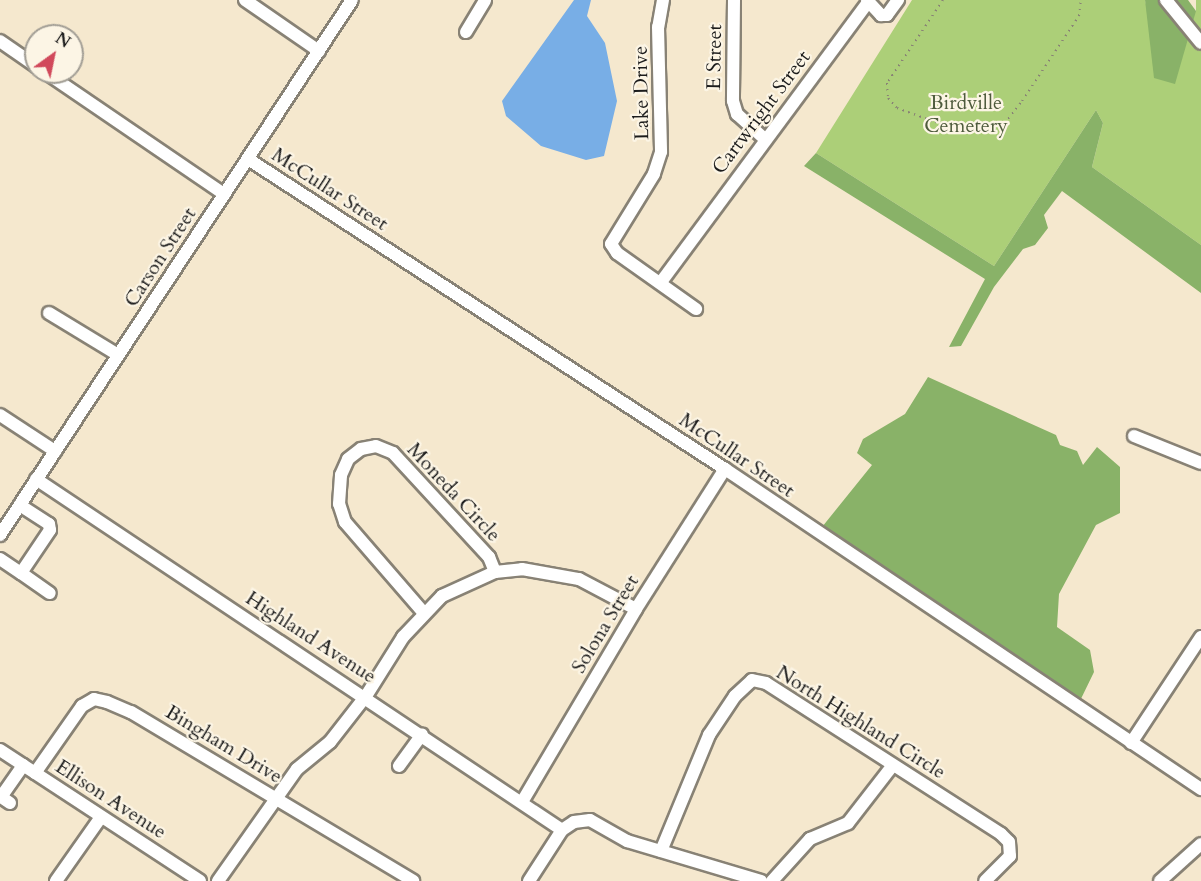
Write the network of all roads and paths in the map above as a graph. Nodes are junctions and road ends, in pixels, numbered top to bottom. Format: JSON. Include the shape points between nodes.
{"nodes":[{"id":1,"x":245,"y":0,"type":"edge"},
{"id":2,"x":352,"y":0,"type":"edge"},
{"id":3,"x":485,"y":0,"type":"edge"},
{"id":4,"x":663,"y":0,"type":"edge"},
{"id":5,"x":734,"y":0,"type":"edge"},
{"id":6,"x":898,"y":0,"type":"edge"},
{"id":7,"x":943,"y":0,"type":"edge"},
{"id":8,"x":1081,"y":0,"type":"edge"},
{"id":9,"x":1166,"y":0,"type":"edge"},
{"id":10,"x":868,"y":1,"type":"edge"},
{"id":11,"x":466,"y":32,"type":"dead end"},
{"id":12,"x":0,"y":41,"type":"edge"},
{"id":13,"x":1201,"y":43,"type":"edge"},
{"id":14,"x":318,"y":51,"type":"junction"},
{"id":15,"x":24,"y":58,"type":"edge"},
{"id":16,"x":63,"y":84,"type":"edge"},
{"id":17,"x":764,"y":138,"type":"junction"},
{"id":18,"x":248,"y":159,"type":"junction"},
{"id":19,"x":224,"y":194,"type":"junction"},
{"id":20,"x":661,"y":282,"type":"junction"},
{"id":21,"x":696,"y":309,"type":"dead end"},
{"id":22,"x":49,"y":313,"type":"dead end"},
{"id":23,"x":118,"y":355,"type":"junction"},
{"id":24,"x":0,"y":415,"type":"edge"},
{"id":25,"x":1134,"y":436,"type":"dead end"},
{"id":26,"x":55,"y":451,"type":"junction"},
{"id":27,"x":1201,"y":464,"type":"edge"},
{"id":28,"x":725,"y":469,"type":"junction"},
{"id":29,"x":36,"y":479,"type":"junction"},
{"id":30,"x":20,"y":505,"type":"junction"},
{"id":31,"x":0,"y":535,"type":"edge"},
{"id":32,"x":0,"y":560,"type":"edge"},
{"id":33,"x":495,"y":572,"type":"junction"},
{"id":34,"x":21,"y":573,"type":"junction"},
{"id":35,"x":51,"y":593,"type":"dead end"},
{"id":36,"x":636,"y":609,"type":"junction"},
{"id":37,"x":423,"y":612,"type":"junction"},
{"id":38,"x":1201,"y":637,"type":"edge"},
{"id":39,"x":366,"y":696,"type":"junction"},
{"id":40,"x":422,"y":734,"type":"junction"},
{"id":41,"x":1131,"y":743,"type":"junction"},
{"id":42,"x":0,"y":750,"type":"edge"},
{"id":43,"x":23,"y":765,"type":"junction"},
{"id":44,"x":893,"y":765,"type":"junction"},
{"id":45,"x":399,"y":766,"type":"dead end"},
{"id":46,"x":35,"y":773,"type":"junction"},
{"id":47,"x":1201,"y":789,"type":"edge"},
{"id":48,"x":276,"y":797,"type":"junction"},
{"id":49,"x":10,"y":802,"type":"dead end"},
{"id":50,"x":522,"y":802,"type":"junction"},
{"id":51,"x":101,"y":817,"type":"junction"},
{"id":52,"x":562,"y":830,"type":"junction"},
{"id":53,"x":1201,"y":844,"type":"edge"},
{"id":54,"x":661,"y":851,"type":"junction"},
{"id":55,"x":56,"y":881,"type":"edge"},
{"id":56,"x":200,"y":881,"type":"edge"},
{"id":57,"x":218,"y":881,"type":"edge"},
{"id":58,"x":413,"y":881,"type":"edge"},
{"id":59,"x":529,"y":881,"type":"edge"},
{"id":60,"x":761,"y":881,"type":"edge"},
{"id":61,"x":772,"y":881,"type":"edge"},
{"id":62,"x":985,"y":881,"type":"edge"},
{"id":63,"x":1160,"y":881,"type":"edge"}],
"edges":[{"from":1,"to":14,"type":"street"},
{"from":2,"to":14,"type":"street","name":"Carson Street"},
{"from":3,"to":11,"type":"street"},
{"from":4,"to":20,"type":"street","name":"Lake Drive","via":[[658,27],[661,152],[654,174],[611,244],[617,253]]},
{"from":5,"to":17,"type":"street","name":"E Street","via":[[733,101],[737,114]]},
{"from":6,"to":10,"type":"street","name":"Cartwright Street","via":[[887,15],[881,15]]},
{"from":7,"to":8,"type":"path","via":[[887,82],[888,98],[897,108],[934,122],[988,132],[1002,128],[1022,101],[1079,16]]},
{"from":9,"to":13,"type":"street"},
{"from":10,"to":17,"type":"street","name":"Cartwright Street","via":[[788,113]]},
{"from":12,"to":15,"type":"street"},
{"from":14,"to":18,"type":"street","name":"Carson Street"},
{"from":16,"to":19,"type":"street"},
{"from":17,"to":20,"type":"street","name":"Cartwright Street"},
{"from":18,"to":19,"type":"street","name":"Carson Street"},
{"from":18,"to":28,"type":"street","name":"McCullar Street"},
{"from":19,"to":23,"type":"street","name":"Carson Street"},
{"from":20,"to":21,"type":"street"},
{"from":22,"to":23,"type":"street"},
{"from":23,"to":26,"type":"street","name":"Carson Street"},
{"from":24,"to":26,"type":"street"},
{"from":25,"to":27,"type":"street"},
{"from":26,"to":29,"type":"street","name":"Carson Street"},
{"from":28,"to":36,"type":"street","name":"Solona Street"},
{"from":28,"to":41,"type":"street","name":"McCullar Street"},
{"from":29,"to":30,"type":"street","name":"Carson Street"},
{"from":29,"to":39,"type":"street","name":"Highland Avenue"},
{"from":30,"to":31,"type":"street","name":"Carson Street"},
{"from":30,"to":34,"type":"street","via":[[49,524],[50,529]]},
{"from":32,"to":34,"type":"street"},
{"from":33,"to":36,"type":"street","via":[[522,569],[579,579]]},
{"from":33,"to":37,"type":"street","via":[[442,596]]},
{"from":33,"to":37,"type":"street","name":"Moneda Circle","via":[[489,557],[393,453],[376,446],[361,449],[348,459],[341,475],[339,504],[345,522]]},
{"from":34,"to":35,"type":"street"},
{"from":36,"to":50,"type":"street","name":"Solona Street"},
{"from":37,"to":39,"type":"street"},
{"from":38,"to":41,"type":"street"},
{"from":39,"to":40,"type":"street","name":"Highland Avenue"},
{"from":39,"to":48,"type":"street","via":[[330,742],[297,769]]},
{"from":40,"to":45,"type":"street"},
{"from":40,"to":50,"type":"street","name":"Highland Avenue"},
{"from":41,"to":47,"type":"street","name":"McCullar Street"},
{"from":42,"to":43,"type":"street","name":"Ellison Avenue"},
{"from":43,"to":46,"type":"street","name":"Ellison Avenue"},
{"from":43,"to":49,"type":"street","via":[[1,797]]},
{"from":44,"to":54,"type":"street","name":"North Highland Circle","via":[[766,683],[752,680],[735,696],[709,735]]},
{"from":44,"to":61,"type":"street","via":[[848,823],[810,839]]},
{"from":44,"to":62,"type":"street","name":"North Highland Circle","via":[[958,804],[1009,842],[1010,856]]},
{"from":46,"to":48,"type":"street","name":"Bingham Drive","via":[[72,719],[94,699],[131,712]]},
{"from":46,"to":51,"type":"street","name":"Ellison Avenue"},
{"from":48,"to":57,"type":"street"},
{"from":48,"to":58,"type":"street","name":"Bingham Drive"},
{"from":50,"to":52,"type":"street","name":"Highland Avenue"},
{"from":51,"to":55,"type":"street"},
{"from":51,"to":56,"type":"street","name":"Ellison Avenue"},
{"from":52,"to":54,"type":"street","via":[[574,822],[590,820],[627,842]]},
{"from":52,"to":59,"type":"street"},
{"from":53,"to":63,"type":"street"},
{"from":54,"to":60,"type":"street"}]}
